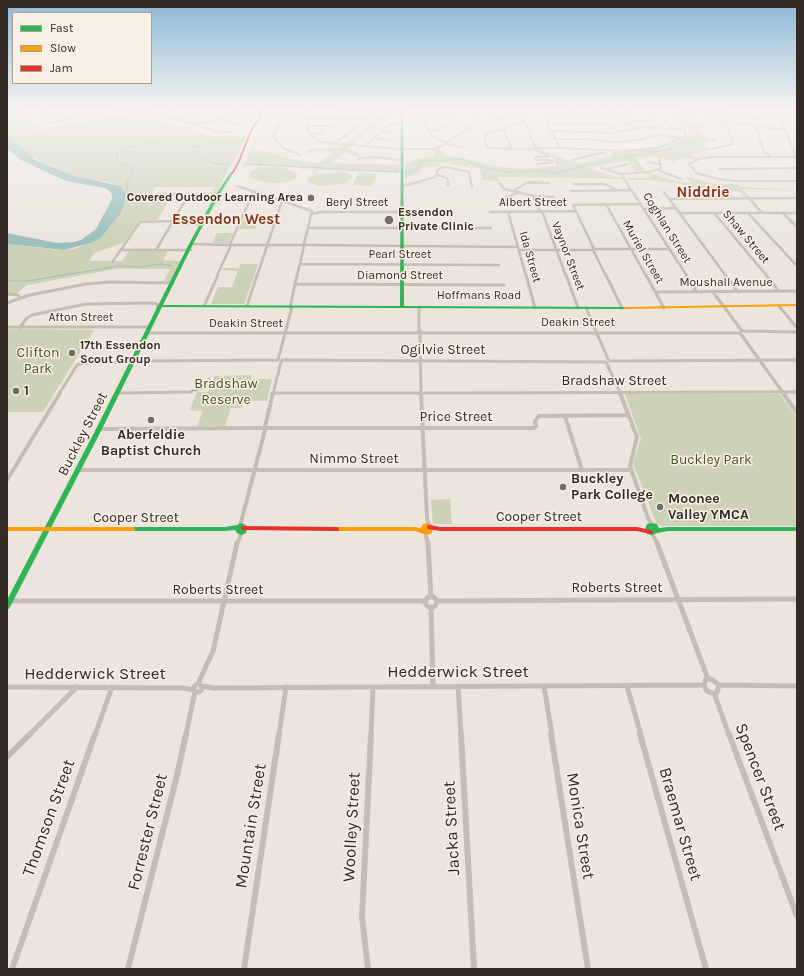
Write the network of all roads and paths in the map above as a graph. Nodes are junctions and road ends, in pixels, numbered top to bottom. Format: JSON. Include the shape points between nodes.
{"nodes":[{"id":1,"x":241,"y":155,"type":"edge"},
{"id":2,"x":401,"y":155,"type":"edge"},
{"id":3,"x":547,"y":155,"type":"edge"},
{"id":4,"x":598,"y":155,"type":"edge"},
{"id":5,"x":768,"y":155,"type":"edge"},
{"id":6,"x":659,"y":157,"type":"dead end"},
{"id":7,"x":771,"y":157,"type":"junction"},
{"id":8,"x":797,"y":158,"type":"edge"},
{"id":9,"x":358,"y":159,"type":"dead end"},
{"id":10,"x":402,"y":160,"type":"junction"},
{"id":11,"x":572,"y":160,"type":"dead end"},
{"id":12,"x":647,"y":162,"type":"dead end"},
{"id":13,"x":537,"y":164,"type":"dead end"},
{"id":14,"x":628,"y":164,"type":"dead end"},
{"id":15,"x":660,"y":164,"type":"junction"},
{"id":16,"x":601,"y":168,"type":"dead end"},
{"id":17,"x":797,"y":168,"type":"edge"},
{"id":18,"x":607,"y":169,"type":"junction"},
{"id":19,"x":719,"y":169,"type":"dead end"},
{"id":20,"x":658,"y":170,"type":"junction"},
{"id":21,"x":621,"y":174,"type":"junction"},
{"id":22,"x":437,"y":175,"type":"junction"},
{"id":23,"x":681,"y":180,"type":"dead end"},
{"id":24,"x":797,"y":181,"type":"edge"},
{"id":25,"x":499,"y":183,"type":"dead end"},
{"id":26,"x":548,"y":183,"type":"dead end"},
{"id":27,"x":448,"y":185,"type":"dead end"},
{"id":28,"x":576,"y":185,"type":"dead end"},
{"id":29,"x":237,"y":186,"type":"dead end"},
{"id":30,"x":402,"y":186,"type":"junction"},
{"id":31,"x":472,"y":187,"type":"dead end"},
{"id":32,"x":616,"y":190,"type":"junction"},
{"id":33,"x":632,"y":190,"type":"junction"},
{"id":34,"x":254,"y":191,"type":"junction"},
{"id":35,"x":513,"y":191,"type":"junction"},
{"id":36,"x":573,"y":191,"type":"dead end"},
{"id":37,"x":520,"y":192,"type":"junction"},
{"id":38,"x":664,"y":192,"type":"dead end"},
{"id":39,"x":157,"y":194,"type":"dead end"},
{"id":40,"x":189,"y":194,"type":"junction"},
{"id":41,"x":219,"y":194,"type":"junction"},
{"id":42,"x":534,"y":196,"type":"junction"},
{"id":43,"x":554,"y":197,"type":"dead end"},
{"id":44,"x":749,"y":198,"type":"junction"},
{"id":45,"x":797,"y":198,"type":"edge"},
{"id":46,"x":502,"y":199,"type":"dead end"},
{"id":47,"x":669,"y":199,"type":"junction"},
{"id":48,"x":282,"y":200,"type":"junction"},
{"id":49,"x":606,"y":204,"type":"junction"},
{"id":50,"x":641,"y":204,"type":"junction"},
{"id":51,"x":643,"y":208,"type":"junction"},
{"id":52,"x":676,"y":208,"type":"junction"},
{"id":53,"x":541,"y":211,"type":"junction"},
{"id":54,"x":576,"y":211,"type":"junction"},
{"id":55,"x":402,"y":212,"type":"junction"},
{"id":56,"x":490,"y":212,"type":"dead end"},
{"id":57,"x":508,"y":212,"type":"junction"},
{"id":58,"x":782,"y":212,"type":"junction"},
{"id":59,"x":797,"y":212,"type":"edge"},
{"id":60,"x":679,"y":213,"type":"junction"},
{"id":61,"x":714,"y":213,"type":"junction"},
{"id":62,"x":748,"y":213,"type":"junction"},
{"id":63,"x":762,"y":213,"type":"junction"},
{"id":64,"x":312,"y":214,"type":"junction"},
{"id":65,"x":172,"y":222,"type":"junction"},
{"id":66,"x":204,"y":224,"type":"junction"},
{"id":67,"x":797,"y":227,"type":"edge"},
{"id":68,"x":309,"y":228,"type":"junction"},
{"id":69,"x":402,"y":228,"type":"junction"},
{"id":70,"x":491,"y":228,"type":"dead end"},
{"id":71,"x":231,"y":245,"type":"junction"},
{"id":72,"x":267,"y":245,"type":"junction"},
{"id":73,"x":305,"y":245,"type":"junction"},
{"id":74,"x":402,"y":245,"type":"junction"},
{"id":75,"x":191,"y":247,"type":"junction"},
{"id":76,"x":518,"y":249,"type":"junction"},
{"id":77,"x":631,"y":249,"type":"junction"},
{"id":78,"x":668,"y":249,"type":"junction"},
{"id":79,"x":120,"y":250,"type":"junction"},
{"id":80,"x":156,"y":250,"type":"junction"},
{"id":81,"x":556,"y":250,"type":"junction"},
{"id":82,"x":593,"y":250,"type":"junction"},
{"id":83,"x":113,"y":261,"type":"dead end"},
{"id":84,"x":300,"y":264,"type":"junction"},
{"id":85,"x":402,"y":264,"type":"junction"},
{"id":86,"x":499,"y":264,"type":"dead end"},
{"id":87,"x":797,"y":266,"type":"edge"},
{"id":88,"x":173,"y":283,"type":"junction"},
{"id":89,"x":295,"y":284,"type":"junction"},
{"id":90,"x":402,"y":285,"type":"junction"},
{"id":91,"x":504,"y":285,"type":"dead end"},
{"id":92,"x":797,"y":291,"type":"edge"},
{"id":93,"x":656,"y":292,"type":"junction"},
{"id":94,"x":697,"y":292,"type":"junction"},
{"id":95,"x":713,"y":292,"type":"junction"},
{"id":96,"x":738,"y":292,"type":"junction"},
{"id":97,"x":780,"y":292,"type":"junction"},
{"id":98,"x":7,"y":294,"type":"edge"},
{"id":99,"x":20,"y":298,"type":"junction"},
{"id":100,"x":7,"y":303,"type":"edge"},
{"id":101,"x":161,"y":306,"type":"junction"},
{"id":102,"x":204,"y":306,"type":"junction"},
{"id":103,"x":247,"y":306,"type":"junction"},
{"id":104,"x":723,"y":306,"type":"junction"},
{"id":105,"x":779,"y":306,"type":"junction"},
{"id":106,"x":797,"y":306,"type":"edge"},
{"id":107,"x":291,"y":307,"type":"junction"},
{"id":108,"x":402,"y":307,"type":"junction"},
{"id":109,"x":419,"y":307,"type":"junction"},
{"id":110,"x":535,"y":308,"type":"junction"},
{"id":111,"x":578,"y":308,"type":"junction"},
{"id":112,"x":586,"y":308,"type":"junction"},
{"id":113,"x":622,"y":308,"type":"junction"},
{"id":114,"x":664,"y":308,"type":"junction"},
{"id":115,"x":158,"y":313,"type":"junction"},
{"id":116,"x":8,"y":328,"type":"edge"},
{"id":117,"x":19,"y":328,"type":"junction"},
{"id":118,"x":797,"y":328,"type":"edge"},
{"id":119,"x":149,"y":330,"type":"junction"},
{"id":120,"x":596,"y":332,"type":"junction"},
{"id":121,"x":741,"y":332,"type":"junction"},
{"id":122,"x":797,"y":332,"type":"edge"},
{"id":123,"x":286,"y":333,"type":"junction"},
{"id":124,"x":420,"y":333,"type":"junction"},
{"id":125,"x":761,"y":360,"type":"junction"},
{"id":126,"x":797,"y":360,"type":"edge"},
{"id":127,"x":421,"y":361,"type":"junction"},
{"id":128,"x":607,"y":361,"type":"junction"},
{"id":129,"x":133,"y":362,"type":"junction"},
{"id":130,"x":279,"y":362,"type":"junction"},
{"id":131,"x":209,"y":379,"type":"dead end"},
{"id":132,"x":422,"y":392,"type":"junction"},
{"id":133,"x":620,"y":392,"type":"junction"},
{"id":134,"x":782,"y":392,"type":"junction"},
{"id":135,"x":797,"y":392,"type":"edge"},
{"id":136,"x":117,"y":393,"type":"junction"},
{"id":137,"x":272,"y":393,"type":"junction"},
{"id":138,"x":797,"y":413,"type":"edge"},
{"id":139,"x":629,"y":415,"type":"junction"},
{"id":140,"x":565,"y":416,"type":"junction"},
{"id":141,"x":100,"y":428,"type":"junction"},
{"id":142,"x":264,"y":428,"type":"junction"},
{"id":143,"x":424,"y":428,"type":"junction"},
{"id":144,"x":78,"y":470,"type":"junction"},
{"id":145,"x":254,"y":470,"type":"junction"},
{"id":146,"x":425,"y":470,"type":"junction"},
{"id":147,"x":582,"y":470,"type":"junction"},
{"id":148,"x":631,"y":470,"type":"junction"},
{"id":149,"x":7,"y":480,"type":"edge"},
{"id":150,"x":7,"y":529,"type":"edge"},
{"id":151,"x":241,"y":529,"type":"junction"},
{"id":152,"x":427,"y":529,"type":"junction"},
{"id":153,"x":652,"y":529,"type":"junction"},
{"id":154,"x":797,"y":529,"type":"edge"},
{"id":155,"x":47,"y":530,"type":"junction"},
{"id":156,"x":431,"y":597,"type":"junction"},
{"id":157,"x":678,"y":599,"type":"junction"},
{"id":158,"x":797,"y":599,"type":"edge"},
{"id":159,"x":10,"y":601,"type":"junction"},
{"id":160,"x":224,"y":601,"type":"junction"},
{"id":161,"x":426,"y":601,"type":"junction"},
{"id":162,"x":437,"y":601,"type":"junction"},
{"id":163,"x":7,"y":607,"type":"edge"},
{"id":164,"x":431,"y":607,"type":"junction"},
{"id":165,"x":708,"y":679,"type":"junction"},
{"id":166,"x":704,"y":685,"type":"junction"},
{"id":167,"x":719,"y":685,"type":"junction"},
{"id":168,"x":373,"y":686,"type":"junction"},
{"id":169,"x":433,"y":686,"type":"junction"},
{"id":170,"x":458,"y":686,"type":"junction"},
{"id":171,"x":544,"y":686,"type":"junction"},
{"id":172,"x":627,"y":686,"type":"junction"},
{"id":173,"x":797,"y":686,"type":"edge"},
{"id":174,"x":76,"y":687,"type":"junction"},
{"id":175,"x":112,"y":687,"type":"junction"},
{"id":176,"x":286,"y":687,"type":"junction"},
{"id":177,"x":7,"y":688,"type":"edge"},
{"id":178,"x":198,"y":688,"type":"junction"},
{"id":179,"x":714,"y":693,"type":"junction"},
{"id":180,"x":7,"y":757,"type":"edge"},
{"id":181,"x":797,"y":916,"type":"edge"},
{"id":182,"x":11,"y":969,"type":"edge"},
{"id":183,"x":128,"y":969,"type":"edge"},
{"id":184,"x":244,"y":969,"type":"edge"},
{"id":185,"x":368,"y":969,"type":"edge"},
{"id":186,"x":474,"y":969,"type":"edge"},
{"id":187,"x":588,"y":969,"type":"edge"},
{"id":188,"x":706,"y":969,"type":"edge"}],
"edges":[{"from":1,"to":41,"type":"main road","name":"Buckley Street"},
{"from":2,"to":10,"type":"main road"},
{"from":3,"to":13,"type":"street","via":[[550,156],[536,157],[536,160],[553,162]]},
{"from":4,"to":11,"type":"street"},
{"from":5,"to":7,"type":"street"},
{"from":6,"to":15,"type":"street"},
{"from":7,"to":8,"type":"street"},
{"from":7,"to":24,"type":"street","via":[[710,157],[689,164],[697,173],[718,179]]},
{"from":9,"to":10,"type":"street"},
{"from":10,"to":30,"type":"main road"},
{"from":12,"to":15,"type":"street"},
{"from":14,"to":18,"type":"street"},
{"from":15,"to":20,"type":"street","via":[[661,168]]},
{"from":16,"to":18,"type":"street"},
{"from":17,"to":19,"type":"street"},
{"from":18,"to":21,"type":"street"},
{"from":20,"to":21,"type":"street"},
{"from":20,"to":23,"type":"street"},
{"from":21,"to":33,"type":"street","name":"Coghlan Street"},
{"from":22,"to":27,"type":"street","via":[[447,178]]},
{"from":22,"to":30,"type":"street"},
{"from":22,"to":31,"type":"street","via":[[439,168],[469,172]]},
{"from":25,"to":35,"type":"street"},
{"from":26,"to":35,"type":"street","via":[[527,183]]},
{"from":28,"to":32,"type":"street","via":[[605,184]]},
{"from":29,"to":34,"type":"street"},
{"from":30,"to":55,"type":"main road"},
{"from":32,"to":33,"type":"street"},
{"from":32,"to":36,"type":"street"},
{"from":33,"to":50,"type":"street","name":"Coghlan Street"},
{"from":34,"to":48,"type":"street"},
{"from":34,"to":71,"type":"street"},
{"from":35,"to":37,"type":"street"},
{"from":37,"to":42,"type":"street"},
{"from":37,"to":46,"type":"street"},
{"from":38,"to":47,"type":"street"},
{"from":39,"to":40,"type":"street"},
{"from":40,"to":41,"type":"street"},
{"from":40,"to":65,"type":"street"},
{"from":41,"to":66,"type":"main road","name":"Buckley Street"},
{"from":42,"to":43,"type":"street"},
{"from":42,"to":53,"type":"street","name":"Vaynor Street"},
{"from":44,"to":45,"type":"street"},
{"from":44,"to":47,"type":"street"},
{"from":44,"to":63,"type":"street"},
{"from":47,"to":52,"type":"street"},
{"from":48,"to":64,"type":"street","via":[[311,210]]},
{"from":48,"to":72,"type":"street"},
{"from":49,"to":50,"type":"street"},
{"from":49,"to":54,"type":"street","via":[[573,205]]},
{"from":49,"to":77,"type":"street","name":"Muriel Street"},
{"from":50,"to":51,"type":"street","name":"Coghlan Street"},
{"from":51,"to":52,"type":"street"},
{"from":51,"to":78,"type":"street","name":"Coghlan Street"},
{"from":52,"to":60,"type":"street"},
{"from":53,"to":54,"type":"street","name":"Albert Street"},
{"from":53,"to":57,"type":"street","name":"Albert Street"},
{"from":53,"to":81,"type":"street","name":"Vaynor Street"},
{"from":54,"to":82,"type":"street"},
{"from":55,"to":64,"type":"street","name":"Beryl Street"},
{"from":55,"to":69,"type":"main road"},
{"from":56,"to":57,"type":"street","name":"Albert Street"},
{"from":57,"to":76,"type":"street","name":"Ida Street"},
{"from":58,"to":59,"type":"street"},
{"from":58,"to":63,"type":"street"},
{"from":58,"to":67,"type":"street"},
{"from":60,"to":61,"type":"street"},
{"from":60,"to":96,"type":"street"},
{"from":61,"to":62,"type":"street"},
{"from":61,"to":97,"type":"street","name":"Shaw Street"},
{"from":62,"to":63,"type":"street"},
{"from":62,"to":87,"type":"street"},
{"from":64,"to":68,"type":"street","name":"Forrester Street"},
{"from":65,"to":66,"type":"street"},
{"from":65,"to":79,"type":"street","via":[[140,222]]},
{"from":65,"to":80,"type":"street"},
{"from":66,"to":75,"type":"main road","name":"Buckley Street"},
{"from":68,"to":69,"type":"street"},
{"from":68,"to":73,"type":"street","name":"Forrester Street"},
{"from":69,"to":70,"type":"street"},
{"from":69,"to":74,"type":"main road"},
{"from":71,"to":72,"type":"street"},
{"from":71,"to":75,"type":"street"},
{"from":71,"to":102,"type":"street"},
{"from":72,"to":73,"type":"street"},
{"from":72,"to":103,"type":"street"},
{"from":73,"to":74,"type":"street"},
{"from":73,"to":84,"type":"street","name":"Forrester Street"},
{"from":74,"to":76,"type":"street"},
{"from":74,"to":85,"type":"main road"},
{"from":75,"to":80,"type":"street"},
{"from":75,"to":88,"type":"main road","name":"Buckley Street"},
{"from":76,"to":81,"type":"street"},
{"from":76,"to":110,"type":"street","name":"Ida Street"},
{"from":77,"to":78,"type":"street"},
{"from":77,"to":82,"type":"street"},
{"from":77,"to":93,"type":"street","name":"Muriel Street"},
{"from":78,"to":94,"type":"street","name":"Coghlan Street"},
{"from":79,"to":80,"type":"street"},
{"from":79,"to":83,"type":"street"},
{"from":81,"to":82,"type":"street"},
{"from":81,"to":111,"type":"street","name":"Vaynor Street"},
{"from":82,"to":113,"type":"street"},
{"from":84,"to":85,"type":"street","name":"Pearl Street"},
{"from":84,"to":89,"type":"street","name":"Forrester Street"},
{"from":85,"to":86,"type":"street","name":"Pearl Street"},
{"from":85,"to":90,"type":"main road"},
{"from":88,"to":99,"type":"street","via":[[91,283]]},
{"from":88,"to":101,"type":"main road","name":"Buckley Street"},
{"from":89,"to":90,"type":"street","name":"Diamond Street"},
{"from":89,"to":107,"type":"street","name":"Forrester Street"},
{"from":90,"to":91,"type":"street","name":"Diamond Street"},
{"from":90,"to":108,"type":"main road"},
{"from":92,"to":97,"type":"street","name":"Moushall Avenue"},
{"from":93,"to":94,"type":"street","name":"Moushall Avenue"},
{"from":93,"to":114,"type":"street","name":"Muriel Street"},
{"from":94,"to":95,"type":"street","name":"Moushall Avenue"},
{"from":95,"to":96,"type":"street","name":"Moushall Avenue"},
{"from":95,"to":104,"type":"street"},
{"from":96,"to":97,"type":"street","name":"Moushall Avenue"},
{"from":98,"to":99,"type":"street","via":[[18,295]]},
{"from":99,"to":100,"type":"street"},
{"from":101,"to":102,"type":"main road","name":"Hoffmans Road"},
{"from":101,"to":115,"type":"main road","name":"Buckley Street"},
{"from":102,"to":103,"type":"main road","name":"Hoffmans Road"},
{"from":103,"to":107,"type":"main road","name":"Hoffmans Road"},
{"from":104,"to":105,"type":"main road","name":"Hoffmans Road"},
{"from":104,"to":114,"type":"main road","name":"Hoffmans Road"},
{"from":104,"to":121,"type":"street"},
{"from":105,"to":106,"type":"main road","name":"Hoffmans Road"},
{"from":105,"to":118,"type":"street"},
{"from":107,"to":108,"type":"main road","name":"Hoffmans Road"},
{"from":107,"to":123,"type":"street","name":"Forrester Street"},
{"from":108,"to":109,"type":"main road","name":"Hoffmans Road"},
{"from":109,"to":110,"type":"main road","name":"Hoffmans Road"},
{"from":109,"to":124,"type":"street"},
{"from":110,"to":111,"type":"main road","name":"Hoffmans Road"},
{"from":111,"to":112,"type":"main road","name":"Hoffmans Road"},
{"from":112,"to":113,"type":"main road","name":"Hoffmans Road"},
{"from":112,"to":120,"type":"street"},
{"from":113,"to":114,"type":"main road","name":"Hoffmans Road"},
{"from":115,"to":117,"type":"street","via":[[158,305],[151,303],[82,304],[32,315]]},
{"from":115,"to":119,"type":"main road","name":"Buckley Street"},
{"from":116,"to":117,"type":"street","name":"Afton Street"},
{"from":117,"to":119,"type":"street","name":"Afton Street"},
{"from":119,"to":123,"type":"street","name":"Deakin Street"},
{"from":119,"to":129,"type":"main road","name":"Buckley Street"},
{"from":120,"to":121,"type":"street","name":"Deakin Street"},
{"from":120,"to":124,"type":"street","name":"Deakin Street"},
{"from":120,"to":128,"type":"street"},
{"from":121,"to":122,"type":"street","name":"Deakin Street"},
{"from":121,"to":125,"type":"street"},
{"from":123,"to":124,"type":"street","name":"Deakin Street"},
{"from":123,"to":130,"type":"street","name":"Forrester Street"},
{"from":124,"to":127,"type":"street"},
{"from":125,"to":126,"type":"street","name":"Ogilvie Street"},
{"from":125,"to":128,"type":"street","name":"Ogilvie Street"},
{"from":125,"to":134,"type":"street"},
{"from":127,"to":128,"type":"street","name":"Ogilvie Street"},
{"from":127,"to":130,"type":"street","name":"Ogilvie Street"},
{"from":127,"to":132,"type":"street"},
{"from":128,"to":133,"type":"street"},
{"from":129,"to":130,"type":"street","name":"Ogilvie Street"},
{"from":129,"to":136,"type":"main road","name":"Buckley Street"},
{"from":129,"to":149,"type":"street","name":"Ogilvie Street","via":[[85,362],[77,365]]},
{"from":130,"to":137,"type":"street","name":"Forrester Street"},
{"from":131,"to":136,"type":"street","via":[[206,386],[190,392]]},
{"from":132,"to":133,"type":"street","name":"Bradshaw Street"},
{"from":132,"to":137,"type":"street","name":"Bradshaw Street"},
{"from":132,"to":143,"type":"street"},
{"from":133,"to":134,"type":"street","name":"Bradshaw Street"},
{"from":133,"to":139,"type":"street"},
{"from":134,"to":135,"type":"street","name":"Bradshaw Street"},
{"from":134,"to":138,"type":"street"},
{"from":136,"to":141,"type":"main road","name":"Buckley Street"},
{"from":137,"to":142,"type":"street","name":"Forrester Street"},
{"from":139,"to":140,"type":"street","name":"Price Street"},
{"from":139,"to":148,"type":"street","via":[[637,437],[630,463]]},
{"from":140,"to":143,"type":"street","name":"Price Street","via":[[539,416],[534,428]]},
{"from":140,"to":147,"type":"street"},
{"from":141,"to":142,"type":"street","name":"Price Street"},
{"from":141,"to":144,"type":"main road","name":"Buckley Street"},
{"from":142,"to":143,"type":"street","name":"Price Street"},
{"from":142,"to":145,"type":"street","name":"Forrester Street"},
{"from":143,"to":146,"type":"street"},
{"from":144,"to":145,"type":"street","name":"Nimmo Street"},
{"from":144,"to":155,"type":"main road","name":"Buckley Street"},
{"from":145,"to":146,"type":"street","name":"Nimmo Street"},
{"from":145,"to":151,"type":"street","name":"Forrester Street"},
{"from":146,"to":147,"type":"street","name":"Nimmo Street"},
{"from":146,"to":152,"type":"street"},
{"from":147,"to":148,"type":"street","name":"Nimmo Street"},
{"from":148,"to":153,"type":"street"},
{"from":150,"to":155,"type":"main road","name":"Cooper Street"},
{"from":151,"to":152,"type":"main road","name":"Cooper Street"},
{"from":151,"to":155,"type":"main road","name":"Cooper Street"},
{"from":151,"to":160,"type":"street","name":"Forrester Street"},
{"from":152,"to":153,"type":"main road","name":"Cooper Street"},
{"from":152,"to":156,"type":"street"},
{"from":153,"to":154,"type":"main road","name":"Cooper Street"},
{"from":153,"to":157,"type":"street"},
{"from":155,"to":159,"type":"main road","name":"Buckley Street"},
{"from":156,"to":161,"type":"street"},
{"from":156,"to":162,"type":"street"},
{"from":157,"to":158,"type":"street","name":"Roberts Street"},
{"from":157,"to":162,"type":"street","name":"Roberts Street"},
{"from":157,"to":165,"type":"street"},
{"from":159,"to":160,"type":"street","name":"Roberts Street"},
{"from":159,"to":163,"type":"main road","name":"Buckley Street"},
{"from":160,"to":161,"type":"street","name":"Roberts Street"},
{"from":160,"to":178,"type":"street","name":"Forrester Street","via":[[213,652]]},
{"from":161,"to":164,"type":"street"},
{"from":162,"to":164,"type":"street","via":[[436,605]]},
{"from":164,"to":169,"type":"street"},
{"from":165,"to":166,"type":"street","via":[[704,681]]},
{"from":165,"to":167,"type":"street"},
{"from":166,"to":172,"type":"street","name":"Hedderwick Street"},
{"from":166,"to":179,"type":"street","via":[[708,692]]},
{"from":167,"to":173,"type":"street"},
{"from":167,"to":179,"type":"street","via":[[718,691]]},
{"from":168,"to":169,"type":"street","name":"Hedderwick Street"},
{"from":168,"to":176,"type":"street","name":"Hedderwick Street"},
{"from":168,"to":185,"type":"street","name":"Woolley Street","via":[[362,917]]},
{"from":169,"to":170,"type":"street","name":"Hedderwick Street"},
{"from":170,"to":171,"type":"street","name":"Hedderwick Street"},
{"from":170,"to":186,"type":"street","name":"Jacka Street"},
{"from":171,"to":172,"type":"street","name":"Hedderwick Street"},
{"from":171,"to":187,"type":"street","name":"Monica Street"},
{"from":172,"to":188,"type":"street","name":"Braemar Street"},
{"from":174,"to":175,"type":"street","name":"Hedderwick Street"},
{"from":174,"to":177,"type":"street","name":"Hedderwick Street"},
{"from":174,"to":180,"type":"street"},
{"from":175,"to":178,"type":"street","name":"Hedderwick Street"},
{"from":175,"to":182,"type":"street","name":"Thomson Street"},
{"from":176,"to":178,"type":"street","name":"Hedderwick Street"},
{"from":176,"to":184,"type":"street","name":"Mountain Street"},
{"from":178,"to":183,"type":"street","name":"Forrester Street"},
{"from":179,"to":181,"type":"street","name":"Spencer Street"}]}
